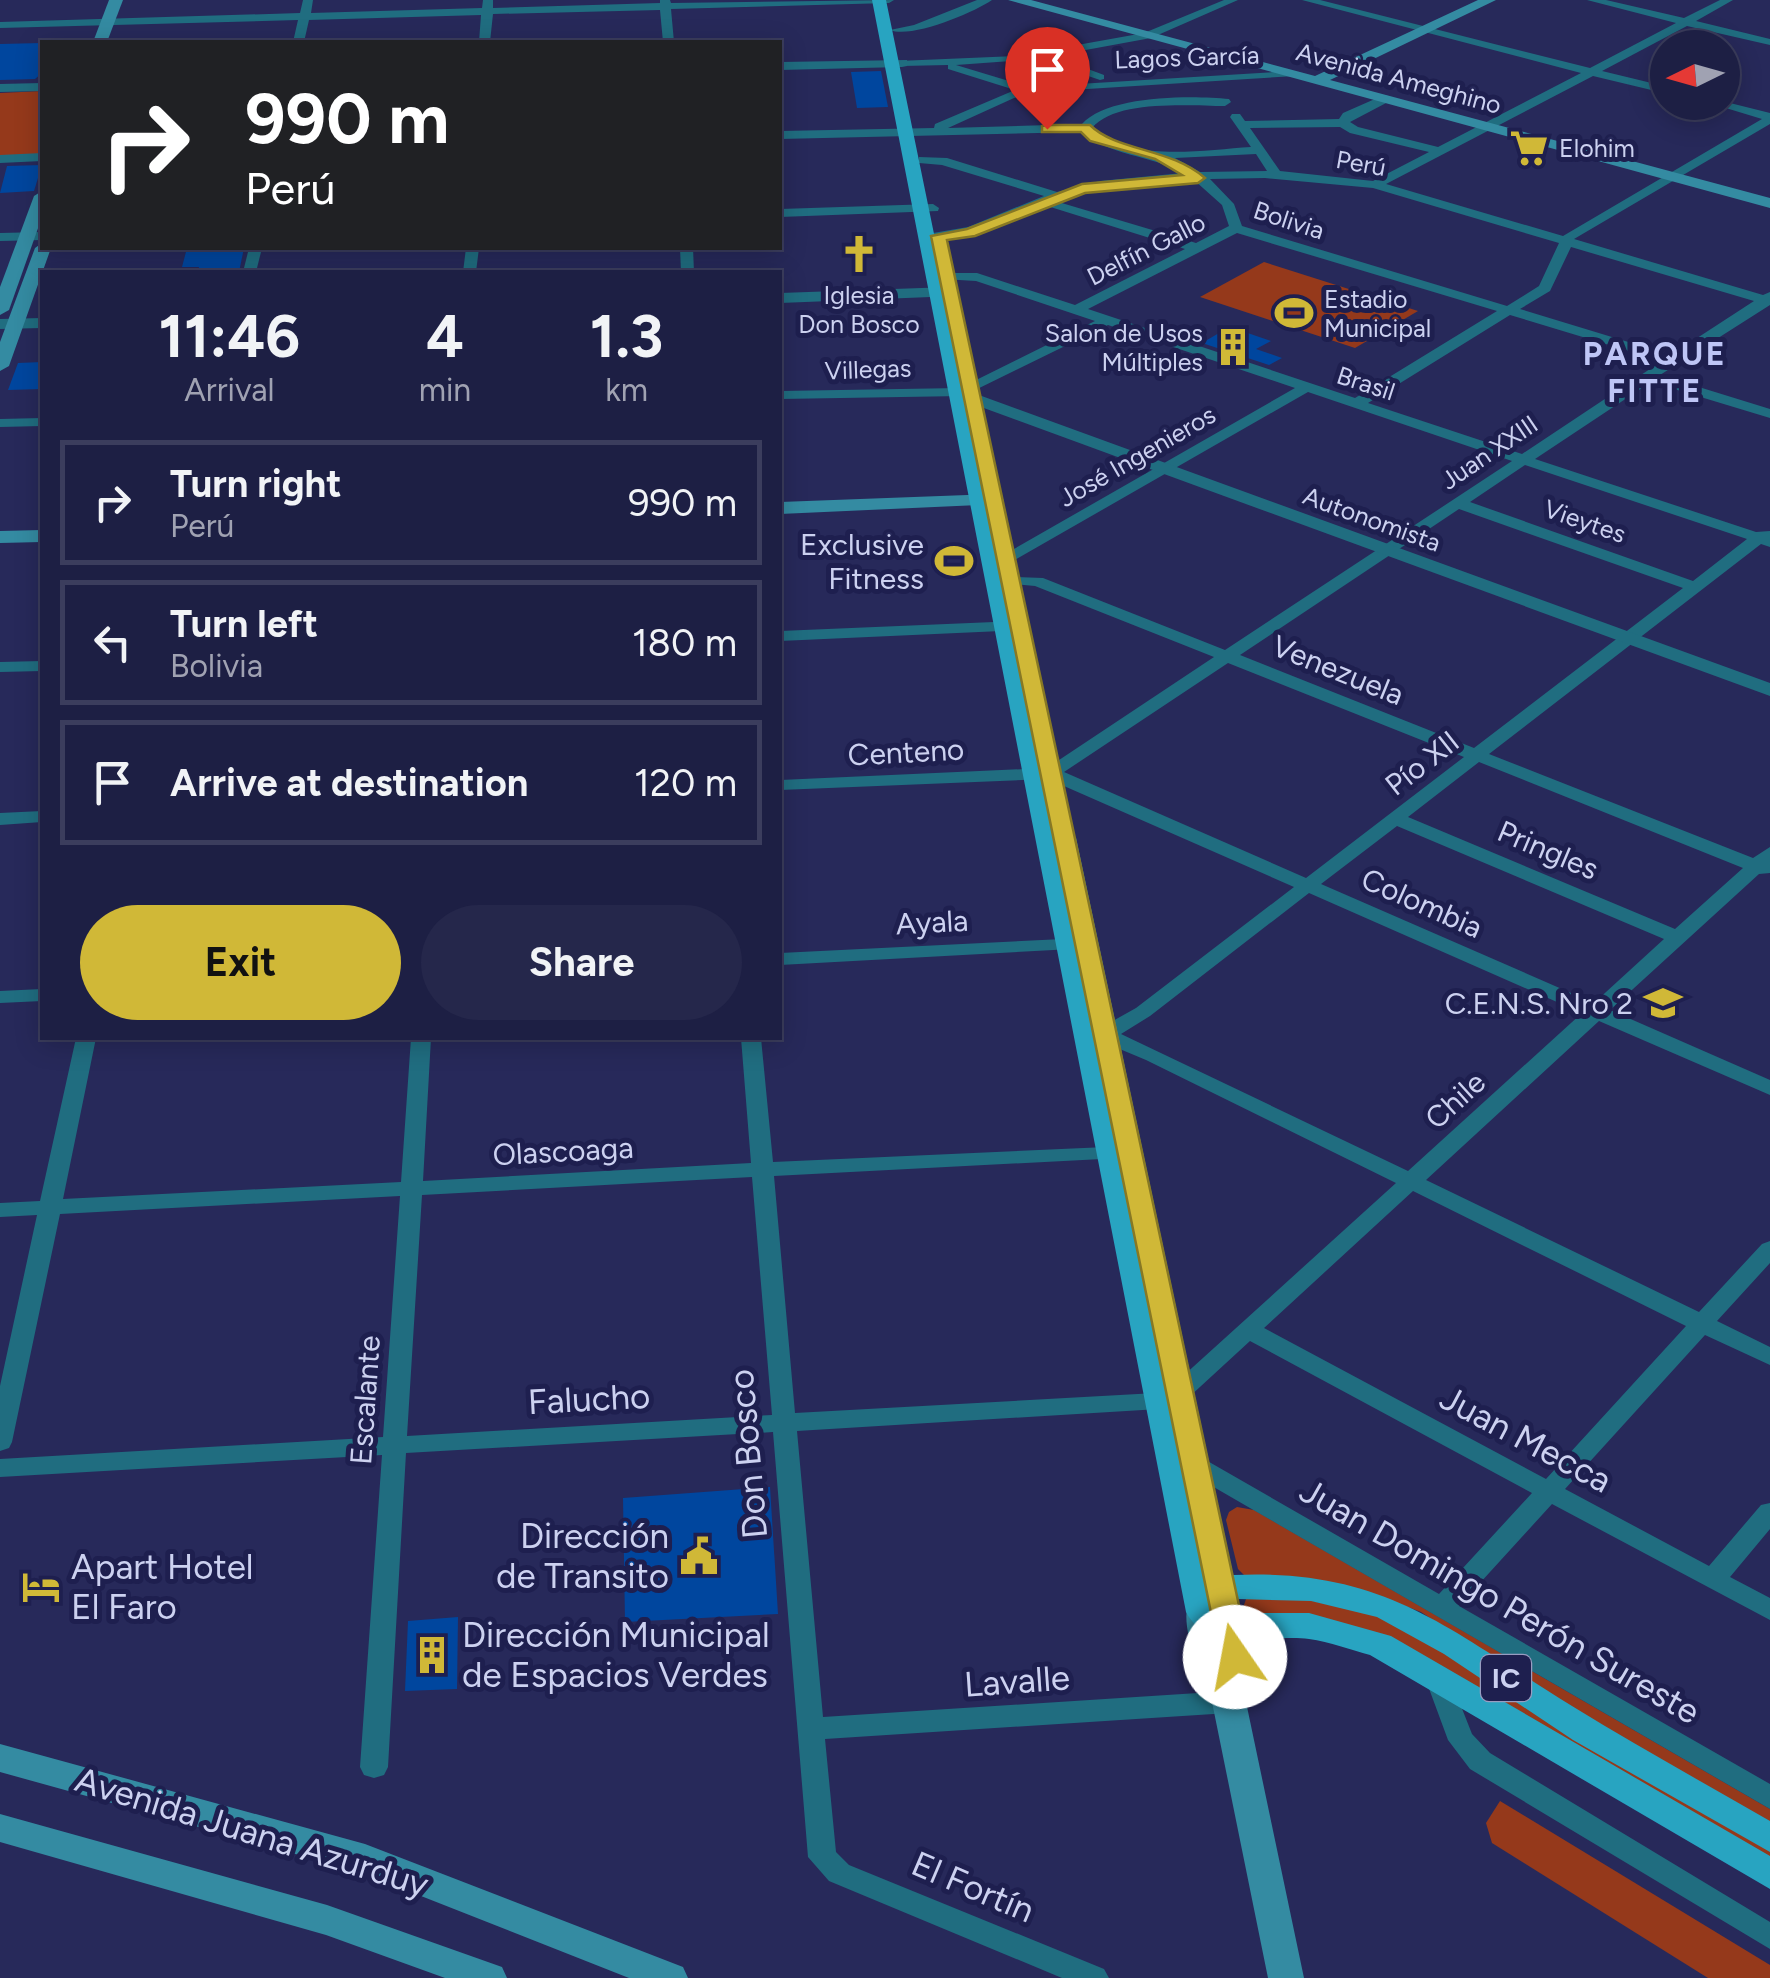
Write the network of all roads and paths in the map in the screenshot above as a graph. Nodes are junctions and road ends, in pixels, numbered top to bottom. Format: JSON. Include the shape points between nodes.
{"nodes":[{"id":1,"x":116,"y":0,"type":"edge"},
{"id":2,"x":132,"y":0,"type":"edge"},
{"id":3,"x":308,"y":0,"type":"edge"},
{"id":4,"x":879,"y":0,"type":"edge"},
{"id":5,"x":889,"y":0,"type":"edge"},
{"id":6,"x":988,"y":0,"type":"edge"},
{"id":7,"x":1015,"y":0,"type":"edge"},
{"id":8,"x":1233,"y":0,"type":"edge"},
{"id":9,"x":1307,"y":0,"type":"edge"},
{"id":10,"x":1473,"y":0,"type":"edge"},
{"id":11,"x":1489,"y":0,"type":"edge"},
{"id":12,"x":1592,"y":0,"type":"edge"},
{"id":13,"x":1728,"y":0,"type":"edge"},
{"id":14,"x":665,"y":3,"type":"edge"},
{"id":15,"x":488,"y":6,"type":"edge"},
{"id":16,"x":304,"y":16,"type":"junction"},
{"id":17,"x":124,"y":21,"type":"junction"},
{"id":18,"x":108,"y":22,"type":"junction"},
{"id":19,"x":1686,"y":22,"type":"junction"},
{"id":20,"x":0,"y":24,"type":"edge"},
{"id":21,"x":889,"y":26,"type":"junction"},
{"id":22,"x":1420,"y":29,"type":"junction"},
{"id":23,"x":1147,"y":36,"type":"junction"},
{"id":24,"x":101,"y":40,"type":"edge"},
{"id":25,"x":118,"y":40,"type":"edge"},
{"id":26,"x":299,"y":40,"type":"edge"},
{"id":27,"x":485,"y":40,"type":"edge"},
{"id":28,"x":669,"y":40,"type":"edge"},
{"id":29,"x":1770,"y":42,"type":"edge"},
{"id":30,"x":1039,"y":55,"type":"junction"},
{"id":31,"x":934,"y":62,"type":"junction"},
{"id":32,"x":897,"y":63,"type":"junction"},
{"id":33,"x":782,"y":66,"type":"edge"},
{"id":34,"x":1073,"y":70,"type":"junction"},
{"id":35,"x":1591,"y":72,"type":"junction"},
{"id":36,"x":1304,"y":78,"type":"junction"},
{"id":37,"x":1208,"y":79,"type":"junction"},
{"id":38,"x":1127,"y":82,"type":"junction"},
{"id":39,"x":40,"y":87,"type":"edge"},
{"id":40,"x":1650,"y":87,"type":"edge"},
{"id":41,"x":0,"y":88,"type":"edge"},
{"id":42,"x":1026,"y":90,"type":"junction"},
{"id":43,"x":1384,"y":100,"type":"junction"},
{"id":44,"x":1225,"y":102,"type":"junction"},
{"id":45,"x":1143,"y":106,"type":"junction"},
{"id":46,"x":1740,"y":110,"type":"edge"},
{"id":47,"x":1770,"y":118,"type":"edge"},
{"id":48,"x":953,"y":120,"type":"junction"},
{"id":49,"x":1342,"y":123,"type":"junction"},
{"id":50,"x":1241,"y":125,"type":"junction"},
{"id":51,"x":917,"y":126,"type":"junction"},
{"id":52,"x":1486,"y":127,"type":"junction"},
{"id":53,"x":1085,"y":128,"type":"junction"},
{"id":54,"x":782,"y":135,"type":"edge"},
{"id":55,"x":1260,"y":150,"type":"junction"},
{"id":56,"x":1440,"y":151,"type":"junction"},
{"id":57,"x":40,"y":158,"type":"edge"},
{"id":58,"x":0,"y":159,"type":"edge"},
{"id":59,"x":1165,"y":159,"type":"junction"},
{"id":60,"x":922,"y":160,"type":"junction"},
{"id":61,"x":1278,"y":177,"type":"junction"},
{"id":62,"x":1672,"y":177,"type":"junction"},
{"id":63,"x":1198,"y":178,"type":"junction"},
{"id":64,"x":1375,"y":186,"type":"junction"},
{"id":65,"x":1050,"y":198,"type":"junction"},
{"id":66,"x":1770,"y":203,"type":"edge"},
{"id":67,"x":40,"y":207,"type":"edge"},
{"id":68,"x":782,"y":213,"type":"edge"},
{"id":69,"x":929,"y":220,"type":"junction"},
{"id":70,"x":1236,"y":228,"type":"junction"},
{"id":71,"x":35,"y":236,"type":"edge"},
{"id":72,"x":0,"y":237,"type":"edge"},
{"id":73,"x":1569,"y":242,"type":"junction"},
{"id":74,"x":1197,"y":248,"type":"junction"},
{"id":75,"x":42,"y":250,"type":"edge"},
{"id":76,"x":945,"y":287,"type":"junction"},
{"id":77,"x":782,"y":298,"type":"edge"},
{"id":78,"x":1768,"y":299,"type":"edge"},
{"id":79,"x":0,"y":310,"type":"edge"},
{"id":80,"x":1076,"y":310,"type":"junction"},
{"id":81,"x":1507,"y":311,"type":"junction"},
{"id":82,"x":1106,"y":320,"type":"junction"},
{"id":83,"x":40,"y":323,"type":"edge"},
{"id":84,"x":8,"y":324,"type":"edge"},
{"id":85,"x":1672,"y":360,"type":"junction"},
{"id":86,"x":0,"y":366,"type":"edge"},
{"id":87,"x":1648,"y":376,"type":"junction"},
{"id":88,"x":1307,"y":387,"type":"junction"},
{"id":89,"x":967,"y":393,"type":"junction"},
{"id":90,"x":782,"y":395,"type":"edge"},
{"id":91,"x":1356,"y":404,"type":"junction"},
{"id":92,"x":1770,"y":414,"type":"edge"},
{"id":93,"x":40,"y":422,"type":"edge"},
{"id":94,"x":0,"y":423,"type":"edge"},
{"id":95,"x":1523,"y":460,"type":"junction"},
{"id":96,"x":1164,"y":470,"type":"junction"},
{"id":97,"x":986,"y":500,"type":"junction"},
{"id":98,"x":1457,"y":503,"type":"junction"},
{"id":99,"x":782,"y":508,"type":"edge"},
{"id":100,"x":40,"y":536,"type":"edge"},
{"id":101,"x":0,"y":537,"type":"edge"},
{"id":102,"x":1766,"y":537,"type":"edge"},
{"id":103,"x":1386,"y":550,"type":"junction"},
{"id":104,"x":1001,"y":571,"type":"junction"},
{"id":105,"x":1696,"y":587,"type":"junction"},
{"id":106,"x":1012,"y":627,"type":"junction"},
{"id":107,"x":782,"y":636,"type":"edge"},
{"id":108,"x":1628,"y":639,"type":"junction"},
{"id":109,"x":1227,"y":656,"type":"junction"},
{"id":110,"x":40,"y":666,"type":"edge"},
{"id":111,"x":0,"y":667,"type":"edge"},
{"id":112,"x":1770,"y":690,"type":"edge"},
{"id":113,"x":1477,"y":755,"type":"junction"},
{"id":114,"x":1042,"y":773,"type":"junction"},
{"id":115,"x":782,"y":784,"type":"edge"},
{"id":116,"x":40,"y":817,"type":"edge"},
{"id":117,"x":1395,"y":818,"type":"junction"},
{"id":118,"x":0,"y":819,"type":"edge"},
{"id":119,"x":1765,"y":863,"type":"edge"},
{"id":120,"x":1308,"y":886,"type":"junction"},
{"id":121,"x":1678,"y":937,"type":"junction"},
{"id":122,"x":1077,"y":945,"type":"junction"},
{"id":123,"x":782,"y":959,"type":"edge"},
{"id":124,"x":40,"y":995,"type":"edge"},
{"id":125,"x":0,"y":998,"type":"edge"},
{"id":126,"x":1596,"y":1012,"type":"junction"},
{"id":127,"x":1096,"y":1036,"type":"junction"},
{"id":128,"x":86,"y":1040,"type":"edge"},
{"id":129,"x":421,"y":1040,"type":"edge"},
{"id":130,"x":751,"y":1040,"type":"edge"},
{"id":131,"x":1770,"y":1088,"type":"edge"},
{"id":132,"x":1119,"y":1151,"type":"junction"},
{"id":133,"x":762,"y":1170,"type":"junction"},
{"id":134,"x":1411,"y":1181,"type":"junction"},
{"id":135,"x":411,"y":1189,"type":"junction"},
{"id":136,"x":50,"y":1208,"type":"junction"},
{"id":137,"x":0,"y":1210,"type":"edge"},
{"id":138,"x":1770,"y":1249,"type":"edge"},
{"id":139,"x":1702,"y":1324,"type":"junction"},
{"id":140,"x":1248,"y":1330,"type":"junction"},
{"id":141,"x":1770,"y":1357,"type":"edge"},
{"id":142,"x":1170,"y":1397,"type":"junction"},
{"id":143,"x":784,"y":1423,"type":"junction"},
{"id":144,"x":0,"y":1442,"type":"edge"},
{"id":145,"x":394,"y":1446,"type":"junction"},
{"id":146,"x":1195,"y":1465,"type":"junction"},
{"id":147,"x":0,"y":1468,"type":"edge"},
{"id":148,"x":1550,"y":1491,"type":"junction"},
{"id":149,"x":1770,"y":1512,"type":"edge"},
{"id":150,"x":1713,"y":1579,"type":"junction"},
{"id":151,"x":1217,"y":1608,"type":"junction"},
{"id":152,"x":1442,"y":1608,"type":"junction"},
{"id":153,"x":1770,"y":1610,"type":"edge"},
{"id":154,"x":1437,"y":1676,"type":"junction"},
{"id":155,"x":1229,"y":1702,"type":"junction"},
{"id":156,"x":809,"y":1730,"type":"junction"},
{"id":157,"x":0,"y":1758,"type":"edge"},
{"id":158,"x":374,"y":1766,"type":"dead end"},
{"id":159,"x":1770,"y":1798,"type":"edge"},
{"id":160,"x":0,"y":1828,"type":"edge"},
{"id":161,"x":1770,"y":1838,"type":"edge"},
{"id":162,"x":825,"y":1862,"type":"joint"},
{"id":163,"x":1770,"y":1874,"type":"edge"},
{"id":164,"x":1770,"y":1937,"type":"edge"},
{"id":165,"x":489,"y":1978,"type":"edge"},
{"id":166,"x":670,"y":1978,"type":"edge"},
{"id":167,"x":1094,"y":1978,"type":"edge"},
{"id":168,"x":1286,"y":1978,"type":"edge"}],
"edges":[{"from":1,"to":18,"type":"main road"},
{"from":2,"to":17,"type":"main road"},
{"from":3,"to":16,"type":"street"},
{"from":4,"to":5,"type":"street"},
{"from":4,"to":14,"type":"street"},
{"from":4,"to":21,"type":"main road"},
{"from":5,"to":21,"type":"main road"},
{"from":6,"to":21,"type":"street","via":[[914,29]]},
{"from":7,"to":23,"type":"main road","name":"Avenida Ameghino"},
{"from":8,"to":23,"type":"street"},
{"from":9,"to":22,"type":"street"},
{"from":10,"to":22,"type":"main road"},
{"from":11,"to":22,"type":"main road"},
{"from":12,"to":19,"type":"street"},
{"from":13,"to":19,"type":"street"},
{"from":14,"to":15,"type":"street"},
{"from":14,"to":28,"type":"street"},
{"from":15,"to":16,"type":"street"},
{"from":15,"to":27,"type":"street"},
{"from":16,"to":17,"type":"street"},
{"from":16,"to":26,"type":"street"},
{"from":17,"to":18,"type":"street"},
{"from":17,"to":25,"type":"main road"},
{"from":18,"to":20,"type":"street"},
{"from":18,"to":24,"type":"main road"},
{"from":19,"to":29,"type":"street"},
{"from":19,"to":35,"type":"street"},
{"from":21,"to":32,"type":"main road"},
{"from":22,"to":35,"type":"street"},
{"from":22,"to":36,"type":"main road"},
{"from":23,"to":30,"type":"street"},
{"from":23,"to":36,"type":"main road","name":"Avenida Ameghino"},
{"from":30,"to":31,"type":"street"},
{"from":30,"to":34,"type":"street"},
{"from":31,"to":32,"type":"street"},
{"from":31,"to":42,"type":"street"},
{"from":32,"to":33,"type":"street"},
{"from":32,"to":51,"type":"main road"},
{"from":34,"to":38,"type":"street"},
{"from":34,"to":42,"type":"street","name":"Lagos García"},
{"from":35,"to":40,"type":"street"},
{"from":35,"to":52,"type":"street"},
{"from":36,"to":37,"type":"street","name":"Lagos García"},
{"from":36,"to":43,"type":"main road","name":"Avenida Ameghino"},
{"from":37,"to":38,"type":"street","name":"Lagos García"},
{"from":37,"to":44,"type":"street"},
{"from":38,"to":42,"type":"street","name":"Lagos García"},
{"from":38,"to":45,"type":"street"},
{"from":39,"to":41,"type":"street"},
{"from":42,"to":48,"type":"street","name":"Lagos García"},
{"from":43,"to":49,"type":"street"},
{"from":43,"to":52,"type":"main road","name":"Avenida Ameghino"},
{"from":44,"to":45,"type":"street"},
{"from":44,"to":50,"type":"street"},
{"from":45,"to":53,"type":"street","via":[[1099,114]]},
{"from":46,"to":47,"type":"street"},
{"from":47,"to":62,"type":"street"},
{"from":48,"to":51,"type":"street","name":"Lagos García"},
{"from":48,"to":51,"type":"street"},
{"from":49,"to":50,"type":"street"},
{"from":49,"to":56,"type":"street"},
{"from":50,"to":55,"type":"street"},
{"from":51,"to":53,"type":"street","name":"Bolivia"},
{"from":51,"to":54,"type":"street"},
{"from":51,"to":60,"type":"main road"},
{"from":51,"to":69,"type":"main road"},
{"from":52,"to":56,"type":"street"},
{"from":52,"to":62,"type":"main road","name":"Avenida Ameghino"},
{"from":53,"to":59,"type":"street","name":"Bolivia","via":[[1102,141]]},
{"from":55,"to":59,"type":"street"},
{"from":55,"to":61,"type":"street"},
{"from":56,"to":64,"type":"street"},
{"from":57,"to":58,"type":"street"},
{"from":59,"to":63,"type":"street","name":"Bolivia"},
{"from":60,"to":65,"type":"street","via":[[943,160]]},
{"from":60,"to":69,"type":"main road"},
{"from":61,"to":63,"type":"street","name":"Perú"},
{"from":61,"to":64,"type":"street","name":"Perú"},
{"from":62,"to":66,"type":"main road","name":"Avenida Ameghino"},
{"from":62,"to":73,"type":"street"},
{"from":63,"to":65,"type":"street","name":"Perú","via":[[1114,184]]},
{"from":63,"to":70,"type":"street","name":"Bolivia","via":[[1226,202]]},
{"from":64,"to":73,"type":"street","name":"Perú"},
{"from":65,"to":69,"type":"street","name":"Perú","via":[[970,233]]},
{"from":65,"to":74,"type":"street"},
{"from":67,"to":71,"type":"main road"},
{"from":68,"to":69,"type":"street","name":"Perú"},
{"from":69,"to":76,"type":"main road"},
{"from":70,"to":74,"type":"street","name":"Delfín Gallo"},
{"from":70,"to":81,"type":"street","name":"Bolivia"},
{"from":71,"to":72,"type":"street"},
{"from":71,"to":79,"type":"main road"},
{"from":73,"to":78,"type":"street","name":"Perú"},
{"from":73,"to":81,"type":"street","via":[[1545,288]]},
{"from":74,"to":80,"type":"street","name":"Delfín Gallo"},
{"from":75,"to":84,"type":"main road"},
{"from":76,"to":77,"type":"street"},
{"from":76,"to":80,"type":"street","name":"Brasil","via":[[975,277]]},
{"from":76,"to":89,"type":"main road"},
{"from":78,"to":85,"type":"street","name":"Juan XXIII"},
{"from":80,"to":82,"type":"street","name":"Brasil"},
{"from":81,"to":85,"type":"street","name":"Bolivia"},
{"from":81,"to":91,"type":"street"},
{"from":82,"to":88,"type":"street","name":"Brasil"},
{"from":82,"to":89,"type":"street","name":"Delfín Gallo"},
{"from":83,"to":84,"type":"street"},
{"from":84,"to":86,"type":"main road"},
{"from":85,"to":87,"type":"street","name":"Juan XXIII"},
{"from":87,"to":92,"type":"street"},
{"from":87,"to":95,"type":"street","name":"Juan XXIII"},
{"from":88,"to":91,"type":"street","name":"Brasil"},
{"from":88,"to":96,"type":"street","name":"José Ingenieros"},
{"from":89,"to":90,"type":"street","name":"Villegas"},
{"from":89,"to":96,"type":"street","name":"Autonomista"},
{"from":89,"to":97,"type":"main road"},
{"from":91,"to":95,"type":"street","name":"Brasil"},
{"from":93,"to":94,"type":"street"},
{"from":95,"to":98,"type":"street","name":"Juan XXIII"},
{"from":95,"to":102,"type":"street","name":"Brasil"},
{"from":96,"to":103,"type":"street","name":"Autonomista"},
{"from":96,"to":104,"type":"street","name":"José Ingenieros"},
{"from":97,"to":99,"type":"main road"},
{"from":97,"to":104,"type":"main road"},
{"from":98,"to":103,"type":"street","name":"Juan XXIII"},
{"from":98,"to":105,"type":"street","name":"Vieytes"},
{"from":100,"to":101,"type":"main road"},
{"from":102,"to":105,"type":"street","name":"Pío XII"},
{"from":103,"to":108,"type":"street","name":"Autonomista"},
{"from":103,"to":109,"type":"street","name":"Juan XXIII"},
{"from":104,"to":106,"type":"main road"},
{"from":104,"to":109,"type":"street","name":"Venezuela"},
{"from":105,"to":108,"type":"street","name":"Pío XII"},
{"from":106,"to":107,"type":"street"},
{"from":106,"to":114,"type":"main road"},
{"from":108,"to":112,"type":"street","name":"Autonomista"},
{"from":108,"to":113,"type":"street","name":"Pío XII"},
{"from":109,"to":113,"type":"street","name":"Venezuela"},
{"from":109,"to":114,"type":"street","name":"Juan XXIII"},
{"from":110,"to":111,"type":"street"},
{"from":113,"to":117,"type":"street","name":"Pío XII"},
{"from":113,"to":119,"type":"street","name":"Venezuela"},
{"from":114,"to":115,"type":"street","name":"Centeno"},
{"from":114,"to":120,"type":"street","name":"Colombia"},
{"from":114,"to":122,"type":"main road"},
{"from":116,"to":118,"type":"street"},
{"from":117,"to":120,"type":"street","name":"Pío XII"},
{"from":117,"to":121,"type":"street","name":"Pringles"},
{"from":119,"to":121,"type":"street","name":"Chile"},
{"from":120,"to":126,"type":"street","name":"Colombia"},
{"from":120,"to":127,"type":"street","name":"Pío XII","via":[[1143,1012]]},
{"from":121,"to":126,"type":"street","name":"Chile"},
{"from":122,"to":123,"type":"street","name":"Ayala"},
{"from":122,"to":127,"type":"main road"},
{"from":124,"to":125,"type":"street"},
{"from":126,"to":131,"type":"street","name":"Colombia"},
{"from":126,"to":134,"type":"street","name":"Chile"},
{"from":127,"to":132,"type":"main road"},
{"from":127,"to":134,"type":"street","via":[[1153,1054]]},
{"from":128,"to":136,"type":"street"},
{"from":129,"to":135,"type":"street","name":"Escalante"},
{"from":130,"to":133,"type":"street","name":"Don Bosco"},
{"from":132,"to":133,"type":"street","name":"Olascoaga"},
{"from":132,"to":142,"type":"main road"},
{"from":133,"to":135,"type":"street","name":"Olascoaga"},
{"from":133,"to":143,"type":"street","name":"Don Bosco"},
{"from":134,"to":139,"type":"street"},
{"from":134,"to":140,"type":"street","name":"Chile"},
{"from":135,"to":136,"type":"street","name":"Olascoaga"},
{"from":135,"to":145,"type":"street","name":"Escalante"},
{"from":136,"to":137,"type":"street","name":"Olascoaga"},
{"from":136,"to":144,"type":"street"},
{"from":138,"to":139,"type":"street"},
{"from":139,"to":141,"type":"street"},
{"from":139,"to":148,"type":"street"},
{"from":140,"to":142,"type":"street","name":"Chile"},
{"from":140,"to":148,"type":"street","name":"Juan Mecca"},
{"from":142,"to":143,"type":"street","name":"Falucho"},
{"from":142,"to":146,"type":"main road"},
{"from":142,"to":151,"type":"main road"},
{"from":143,"to":145,"type":"street","name":"Falucho"},
{"from":143,"to":156,"type":"street","name":"Don Bosco"},
{"from":145,"to":147,"type":"street","name":"Falucho"},
{"from":145,"to":158,"type":"street","name":"Escalante"},
{"from":146,"to":151,"type":"main road"},
{"from":146,"to":152,"type":"street","name":"Juan Domingo Perón Sureste"},
{"from":148,"to":150,"type":"street","name":"Juan Mecca"},
{"from":148,"to":152,"type":"street"},
{"from":149,"to":150,"type":"street"},
{"from":150,"to":153,"type":"street","name":"Juan Mecca"},
{"from":151,"to":154,"type":"main road","number":"IC","via":[[1341,1632]]},
{"from":151,"to":155,"type":"main road","via":[[1236,1662]]},
{"from":151,"to":161,"type":"main road","number":"IC","via":[[1315,1589],[1406,1615],[1558,1714]]},
{"from":152,"to":159,"type":"street","name":"Juan Domingo Perón Sureste"},
{"from":154,"to":163,"type":"main road","number":"IC"},
{"from":154,"to":164,"type":"street","via":[[1459,1736],[1475,1757]]},
{"from":155,"to":156,"type":"street","name":"Lavalle"},
{"from":155,"to":168,"type":"main road"},
{"from":156,"to":162,"type":"street","name":"Don Bosco"},
{"from":157,"to":166,"type":"main road","name":"Avenida Juana Azurduy","via":[[364,1859]]},
{"from":160,"to":165,"type":"main road","name":"Avenida Juana Azurduy","via":[[327,1920]]},
{"from":162,"to":167,"type":"street","name":"El Fortín"}]}
